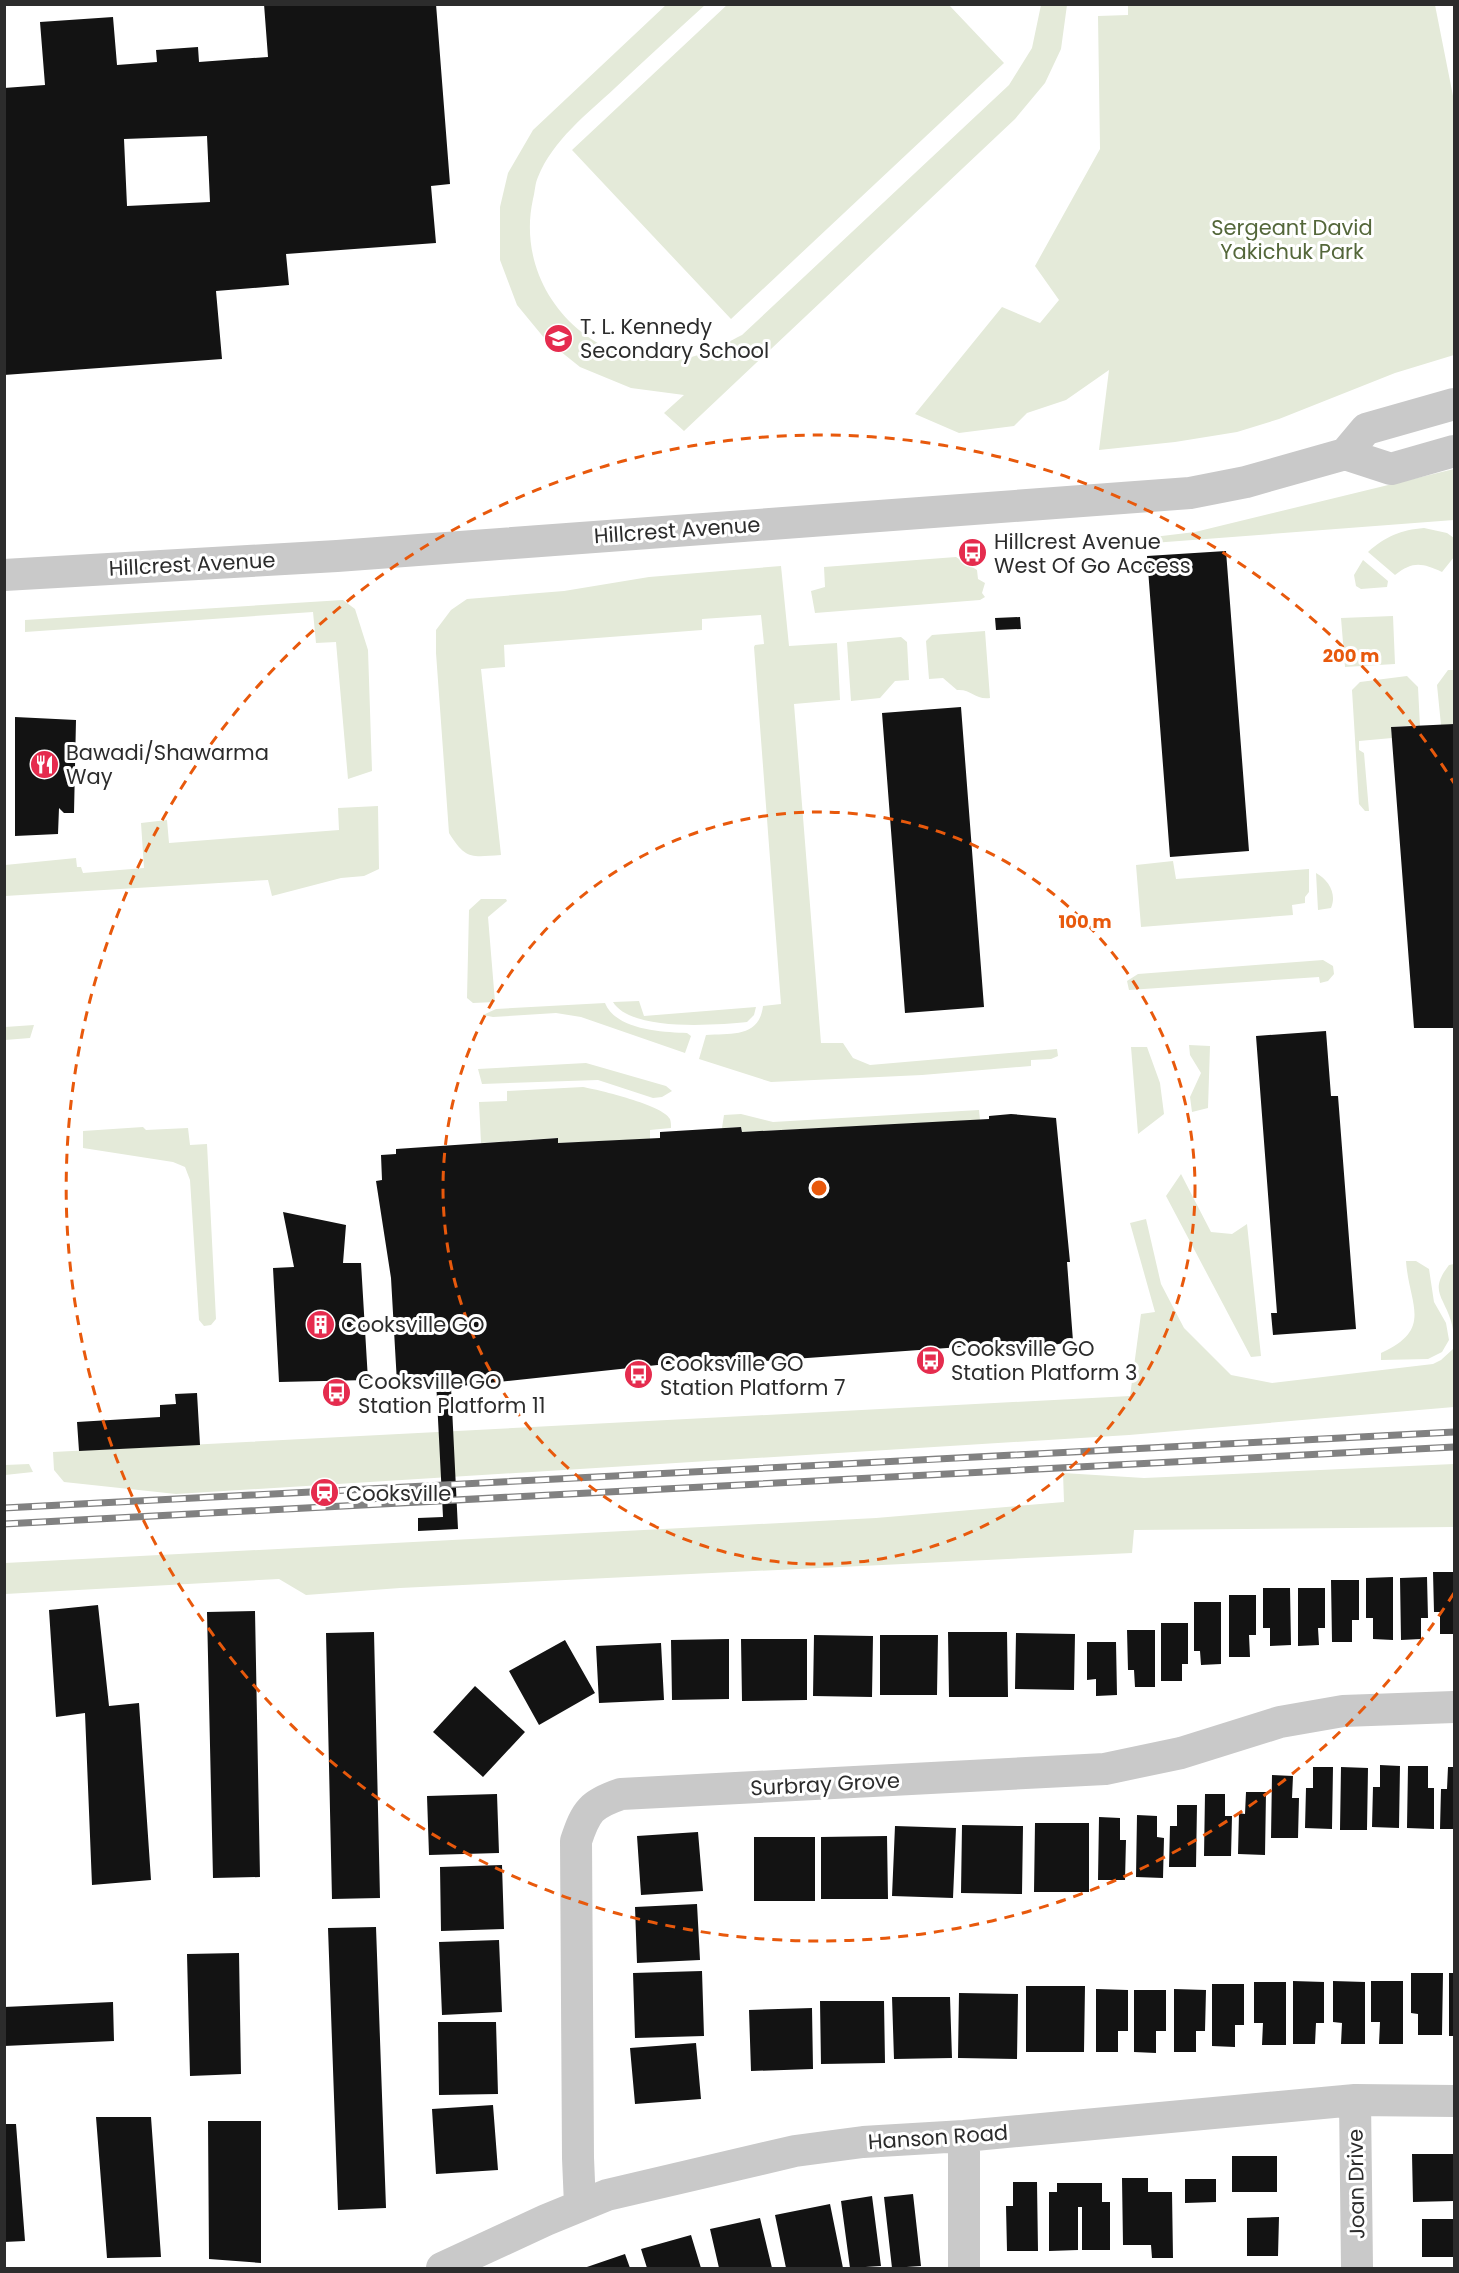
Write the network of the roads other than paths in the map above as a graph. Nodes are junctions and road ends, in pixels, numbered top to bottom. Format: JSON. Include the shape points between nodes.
{"nodes":[{"id":1,"x":1455,"y":404,"type":"edge"},
{"id":2,"x":1455,"y":451,"type":"edge"},
{"id":3,"x":1345,"y":454,"type":"junction"},
{"id":4,"x":4,"y":575,"type":"edge"},
{"id":5,"x":1455,"y":1707,"type":"edge"},
{"id":6,"x":1355,"y":2100,"type":"junction"},
{"id":7,"x":1455,"y":2100,"type":"edge"},
{"id":8,"x":964,"y":2136,"type":"junction"},
{"id":9,"x":580,"y":2205,"type":"junction"},
{"id":10,"x":441,"y":2268,"type":"edge"},
{"id":11,"x":964,"y":2268,"type":"edge"},
{"id":12,"x":1358,"y":2268,"type":"edge"}],
"edges":[{"from":1,"to":3,"type":"street","via":[[1366,429]]},
{"from":2,"to":3,"type":"street","via":[[1391,469]]},
{"from":3,"to":4,"type":"street","name":"Hillcrest Avenue","via":[[1190,493],[337,556]]},
{"from":5,"to":9,"type":"street","name":"Surbray Grove","via":[[1343,1711],[1280,1722],[1181,1753],[1105,1769],[621,1794],[599,1802],[584,1820],[576,1841]]},
{"from":6,"to":7,"type":"street","name":"Hanson Road"},
{"from":6,"to":8,"type":"street","name":"Hanson Road"},
{"from":6,"to":12,"type":"street","name":"Joan Drive"},
{"from":8,"to":9,"type":"street","name":"Hanson Road","via":[[795,2151],[607,2195]]},
{"from":8,"to":11,"type":"street"},
{"from":9,"to":10,"type":"street","name":"Hanson Road"}]}
